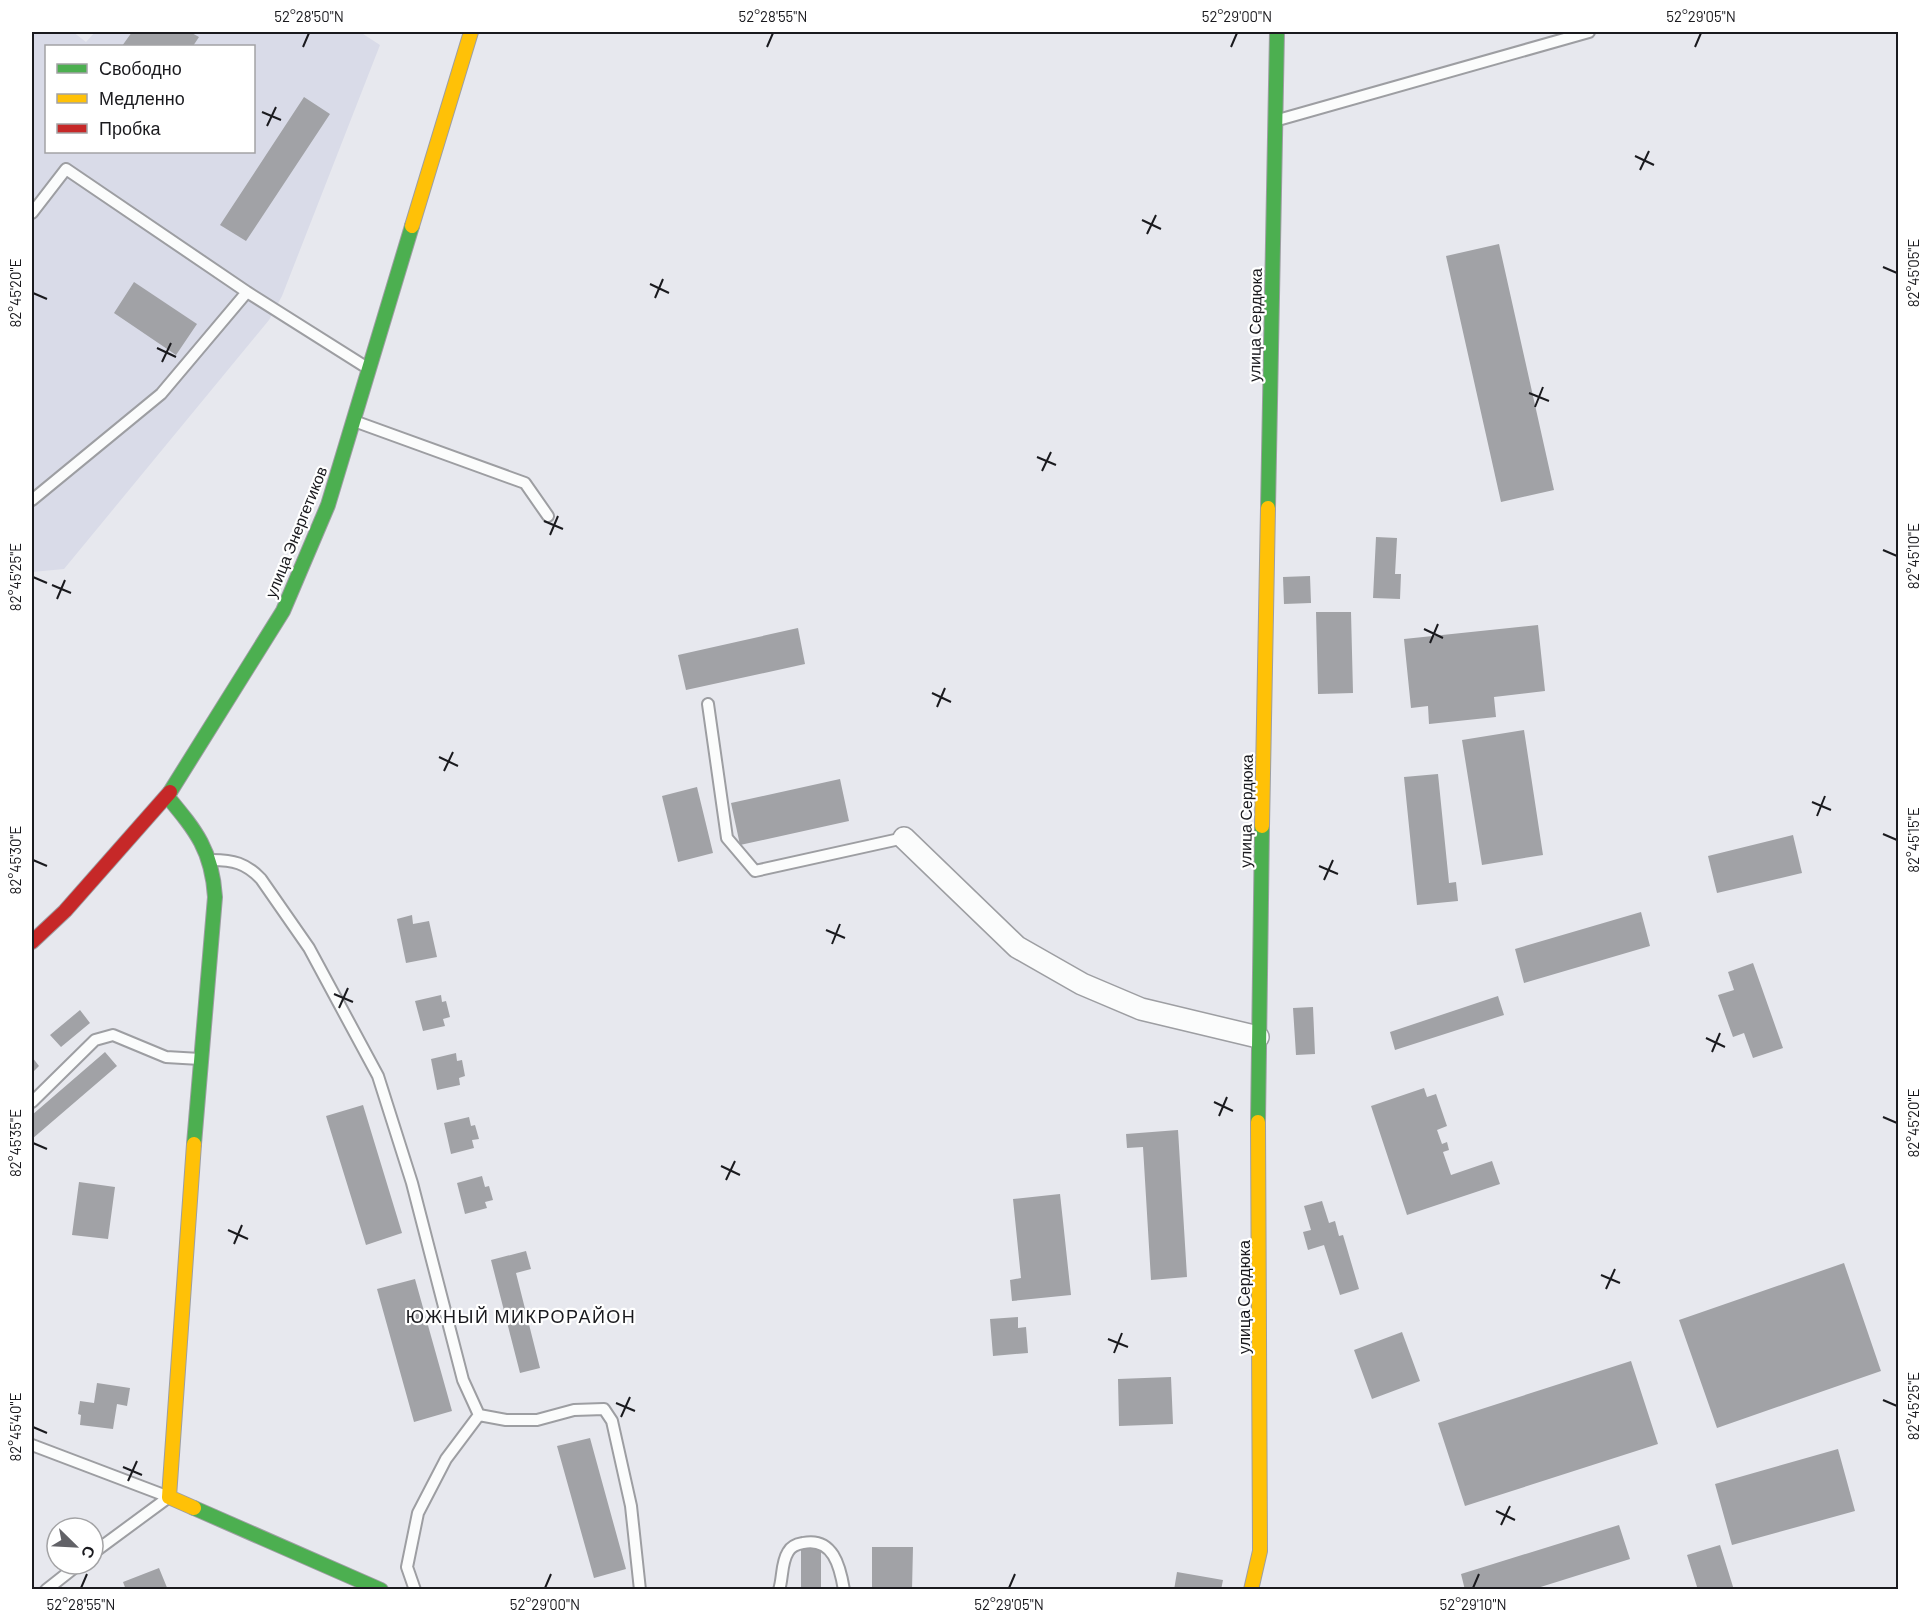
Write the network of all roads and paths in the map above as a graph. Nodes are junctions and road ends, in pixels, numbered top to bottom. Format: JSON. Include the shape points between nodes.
{"nodes":[{"id":1,"x":471,"y":32,"type":"edge"},
{"id":2,"x":1277,"y":32,"type":"edge"},
{"id":3,"x":1589,"y":32,"type":"edge"},
{"id":4,"x":1275,"y":121,"type":"junction"},
{"id":5,"x":32,"y":213,"type":"edge"},
{"id":6,"x":247,"y":292,"type":"junction"},
{"id":7,"x":369,"y":369,"type":"junction"},
{"id":8,"x":353,"y":421,"type":"junction"},
{"id":9,"x":32,"y":500,"type":"edge"},
{"id":10,"x":548,"y":516,"type":"dead end"},
{"id":11,"x":708,"y":704,"type":"dead end"},
{"id":12,"x":167,"y":796,"type":"junction"},
{"id":13,"x":904,"y":838,"type":"joint"},
{"id":14,"x":211,"y":860,"type":"junction"},
{"id":15,"x":32,"y":942,"type":"edge"},
{"id":16,"x":1258,"y":1037,"type":"junction"},
{"id":17,"x":200,"y":1059,"type":"junction"},
{"id":18,"x":32,"y":1102,"type":"edge"},
{"id":19,"x":479,"y":1415,"type":"junction"},
{"id":20,"x":32,"y":1445,"type":"edge"},
{"id":21,"x":169,"y":1497,"type":"junction"},
{"id":22,"x":105,"y":1544,"type":"edge"},
{"id":23,"x":64,"y":1576,"type":"edge"},
{"id":24,"x":46,"y":1590,"type":"edge"},
{"id":25,"x":381,"y":1590,"type":"edge"},
{"id":26,"x":415,"y":1590,"type":"edge"},
{"id":27,"x":640,"y":1590,"type":"edge"},
{"id":28,"x":779,"y":1590,"type":"edge"},
{"id":29,"x":844,"y":1590,"type":"edge"},
{"id":30,"x":1251,"y":1590,"type":"edge"}],
"edges":[{"from":1,"to":7,"type":"street","name":"улица Энергетиков"},
{"from":2,"to":4,"type":"street","name":"улица Сердюка"},
{"from":3,"to":4,"type":"lane"},
{"from":4,"to":16,"type":"street","name":"улица Сердюка"},
{"from":5,"to":6,"type":"lane","via":[[66,169]]},
{"from":6,"to":7,"type":"lane"},
{"from":6,"to":9,"type":"lane","via":[[161,394]]},
{"from":7,"to":8,"type":"street","name":"улица Энергетиков"},
{"from":8,"to":10,"type":"lane","via":[[525,483]]},
{"from":8,"to":12,"type":"street","name":"улица Энергетиков","via":[[328,505],[283,611]]},
{"from":11,"to":13,"type":"lane","via":[[727,838],[754,871]]},
{"from":12,"to":14,"type":"street","via":[[202,840]]},
{"from":12,"to":15,"type":"street","name":"улица Энергетиков","via":[[65,911]]},
{"from":13,"to":16,"type":"street","via":[[1017,947],[1082,984],[1141,1009]]},
{"from":14,"to":17,"type":"street","via":[[215,897]]},
{"from":14,"to":19,"type":"lane","via":[[240,862],[261,879],[309,948],[378,1076],[412,1183],[463,1380]]},
{"from":16,"to":30,"type":"street","name":"улица Сердюка","via":[[1260,1551]]},
{"from":17,"to":18,"type":"lane","via":[[166,1057],[113,1035],[95,1040]]},
{"from":17,"to":21,"type":"street"},
{"from":19,"to":26,"type":"lane","via":[[446,1459],[418,1513],[407,1568]]},
{"from":19,"to":27,"type":"lane","via":[[537,1420],[574,1410],[604,1409],[612,1421],[631,1506]]},
{"from":20,"to":21,"type":"lane"},
{"from":21,"to":22,"type":"lane"},
{"from":21,"to":25,"type":"street"},
{"from":23,"to":24,"type":"lane"},
{"from":28,"to":29,"type":"lane","via":[[788,1552],[796,1544],[818,1542],[834,1557]]}]}
